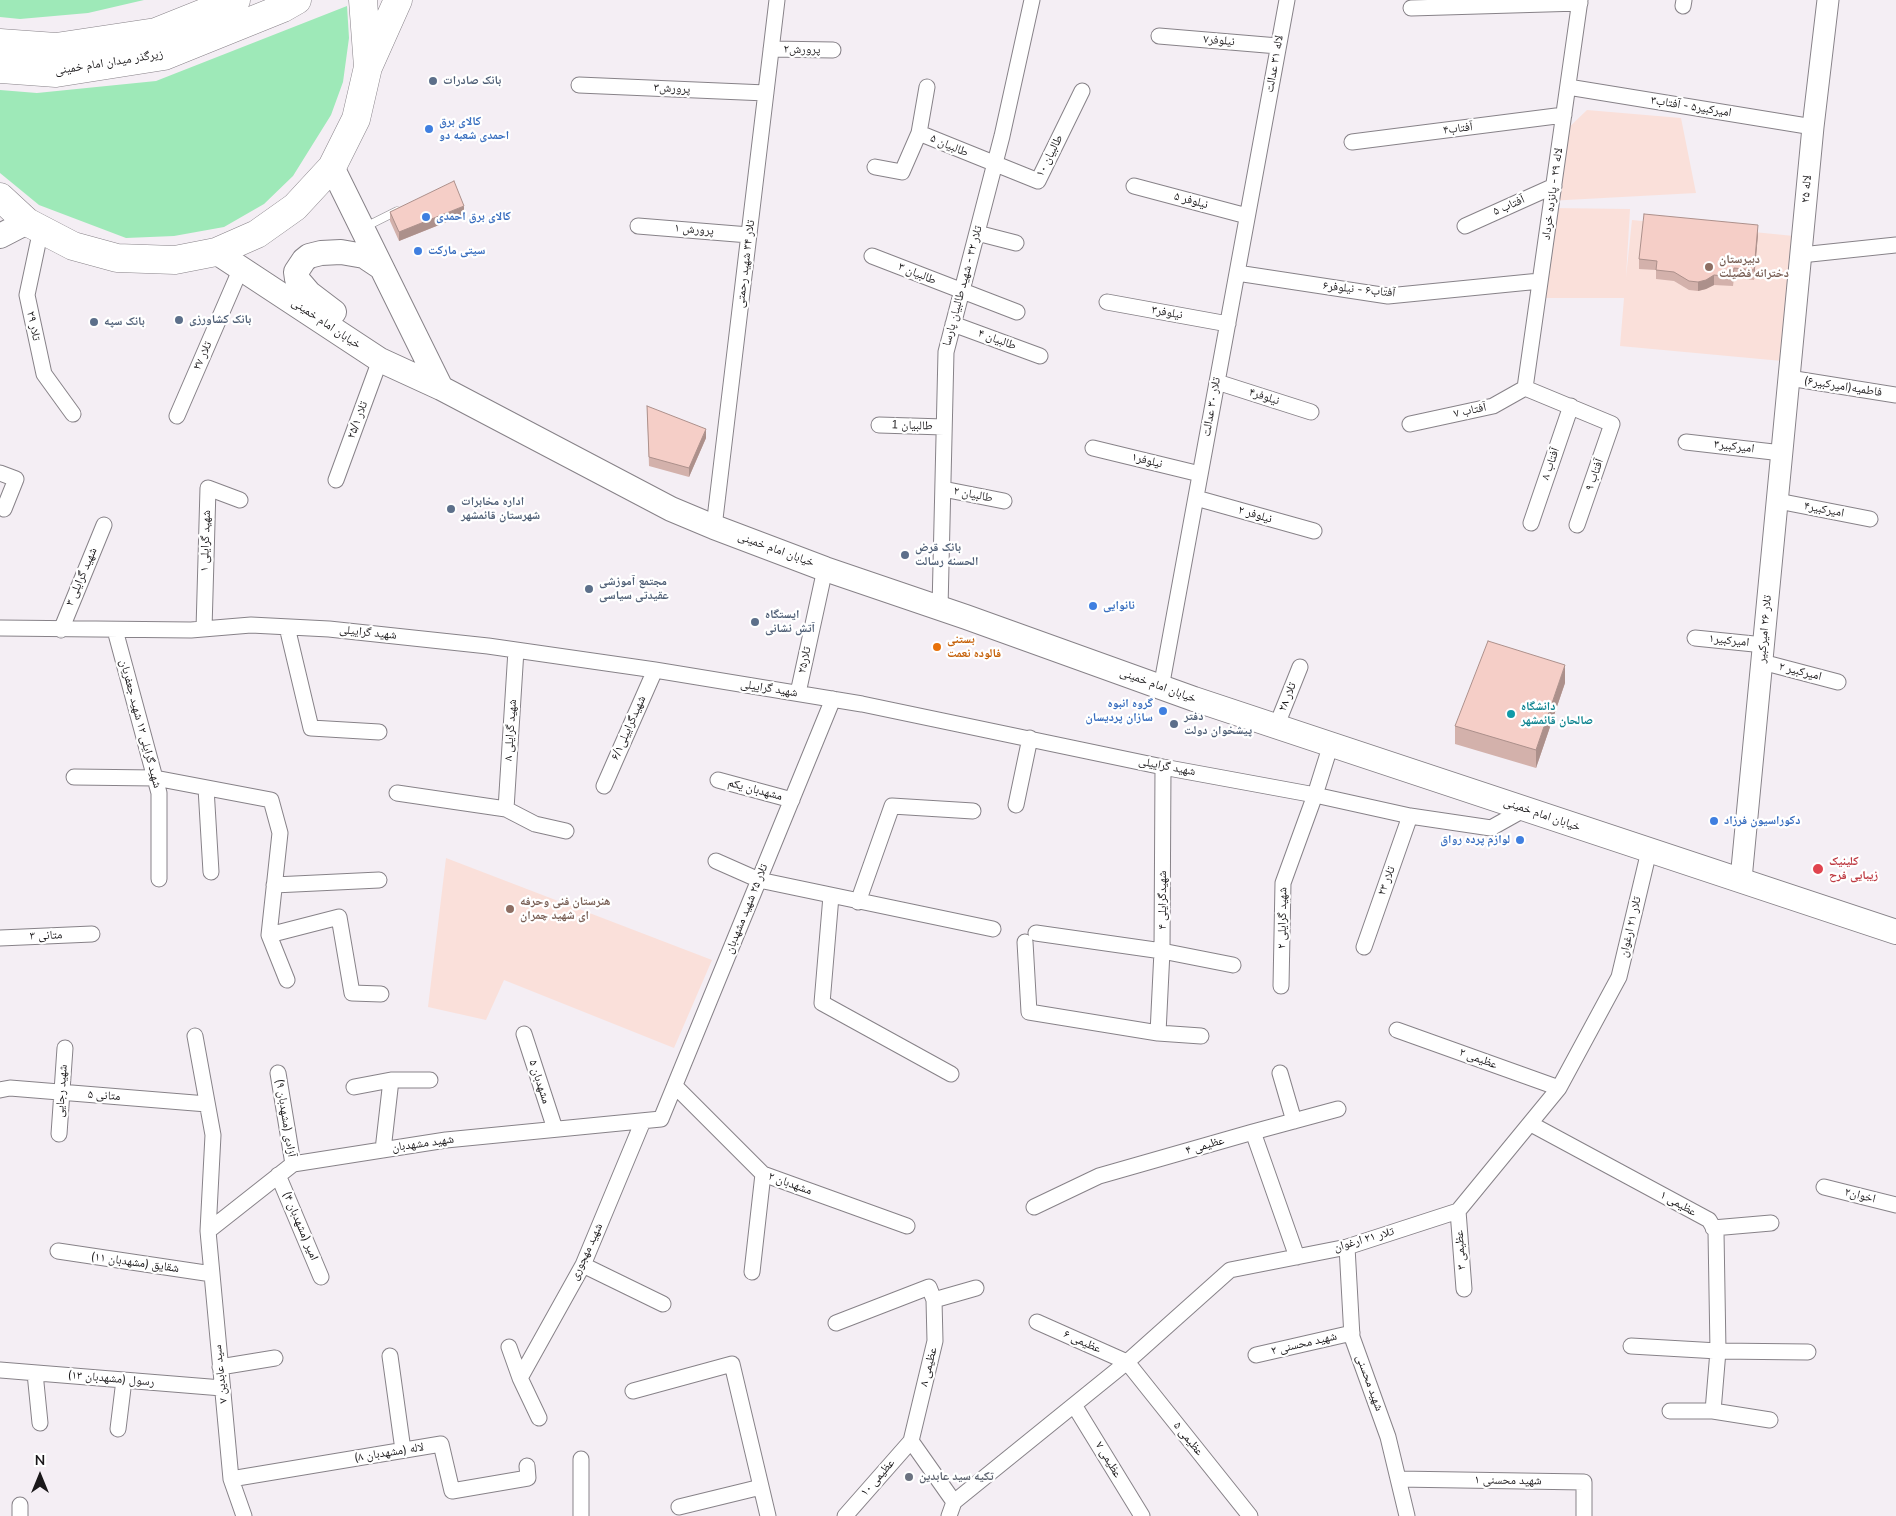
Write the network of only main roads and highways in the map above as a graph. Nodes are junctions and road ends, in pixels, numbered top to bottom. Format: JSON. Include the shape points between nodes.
{"nodes":[{"id":1,"x":236,"y":0,"type":"edge"},
{"id":2,"x":297,"y":0,"type":"edge"},
{"id":3,"x":363,"y":0,"type":"edge"},
{"id":4,"x":398,"y":0,"type":"edge"},
{"id":5,"x":1828,"y":0,"type":"edge"},
{"id":6,"x":0,"y":43,"type":"edge"},
{"id":7,"x":368,"y":66,"type":"junction"},
{"id":8,"x":0,"y":69,"type":"edge"},
{"id":9,"x":332,"y":167,"type":"junction"},
{"id":10,"x":0,"y":196,"type":"edge"},
{"id":11,"x":34,"y":225,"type":"junction"},
{"id":12,"x":0,"y":236,"type":"edge"},
{"id":13,"x":216,"y":252,"type":"junction"},
{"id":14,"x":379,"y":266,"type":"junction"},
{"id":15,"x":379,"y":359,"type":"junction"},
{"id":16,"x":1790,"y":378,"type":"joint"},
{"id":17,"x":441,"y":388,"type":"junction"},
{"id":18,"x":1742,"y":880,"type":"junction"},
{"id":19,"x":1896,"y":932,"type":"edge"}],
"edges":[{"from":1,"to":6,"type":"highway","name":"زیرگذر میدان امام خمینی","via":[[156,32],[56,47]]},
{"from":2,"to":8,"type":"highway","name":"زیرگذر میدان امام خمینی","via":[[164,56],[56,73]]},
{"from":3,"to":7,"type":"highway"},
{"from":4,"to":7,"type":"highway"},
{"from":5,"to":16,"type":"main road","name":"لاله ۲۵"},
{"from":7,"to":9,"type":"highway","via":[[356,119]]},
{"from":9,"to":13,"type":"highway","via":[[295,208],[257,234]]},
{"from":9,"to":14,"type":"main road"},
{"from":10,"to":11,"type":"highway"},
{"from":11,"to":12,"type":"main road"},
{"from":11,"to":13,"type":"highway","via":[[73,246],[116,258],[175,260]]},
{"from":13,"to":15,"type":"main road","name":"خیابان امام خمینی"},
{"from":14,"to":15,"type":"main road","via":[[364,256],[321,253],[309,256],[296,272],[297,279],[308,293],[359,332]]},
{"from":14,"to":17,"type":"main road"},
{"from":15,"to":17,"type":"main road","name":"خیابان امام خمینی"},
{"from":16,"to":18,"type":"main road","name":"تلار ۲۶ امیرکبیر"},
{"from":17,"to":18,"type":"main road","name":"خیابان امام خمینی","via":[[671,509],[825,569],[1161,688]]},
{"from":18,"to":19,"type":"main road","name":"خیابان امام خمینی"}]}
